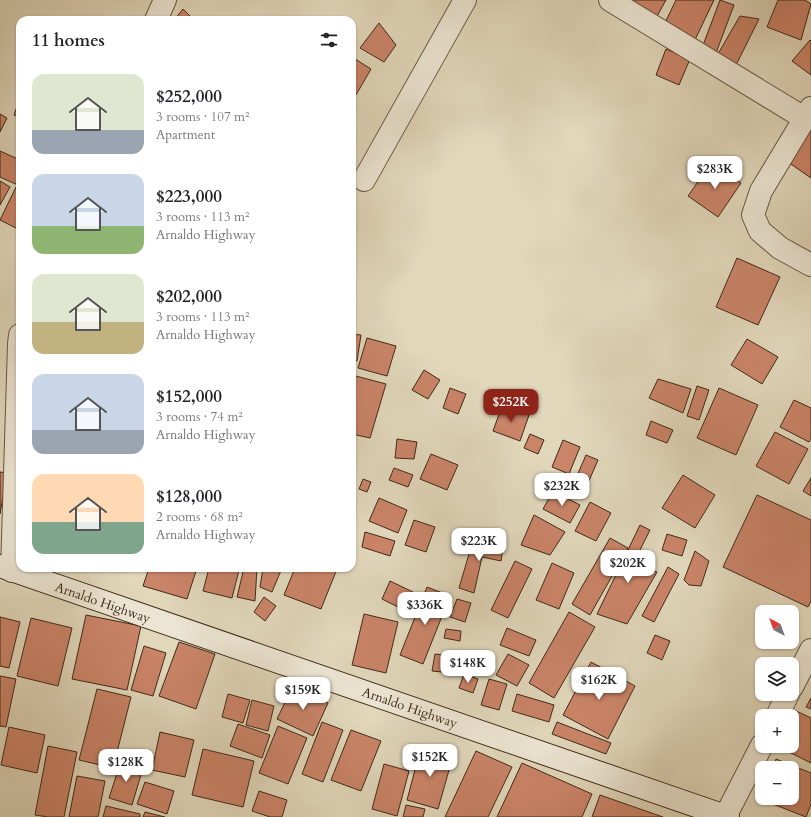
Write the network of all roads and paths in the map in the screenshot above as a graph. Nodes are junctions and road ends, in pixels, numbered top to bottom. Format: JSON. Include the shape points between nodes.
{"nodes":[{"id":1,"x":165,"y":0,"type":"edge"},
{"id":2,"x":465,"y":0,"type":"edge"},
{"id":3,"x":610,"y":0,"type":"edge"},
{"id":4,"x":158,"y":16,"type":"edge"},
{"id":5,"x":807,"y":113,"type":"edge"},
{"id":6,"x":364,"y":180,"type":"dead end"},
{"id":7,"x":811,"y":265,"type":"edge"},
{"id":8,"x":16,"y":388,"type":"edge"},
{"id":9,"x":6,"y":569,"type":"edge"},
{"id":10,"x":811,"y":650,"type":"edge"},
{"id":11,"x":799,"y":673,"type":"edge"},
{"id":12,"x":758,"y":753,"type":"edge"},
{"id":13,"x":726,"y":817,"type":"edge"}],
"edges":[{"from":1,"to":4,"type":"street"},
{"from":2,"to":6,"type":"street"},
{"from":3,"to":5,"type":"street"},
{"from":5,"to":7,"type":"street","via":[[761,191],[754,215],[760,231],[780,248]]},
{"from":8,"to":9,"type":"street"},
{"from":9,"to":13,"type":"street","name":"Arnaldo Highway"},
{"from":10,"to":11,"type":"street"},
{"from":12,"to":13,"type":"street"}]}
